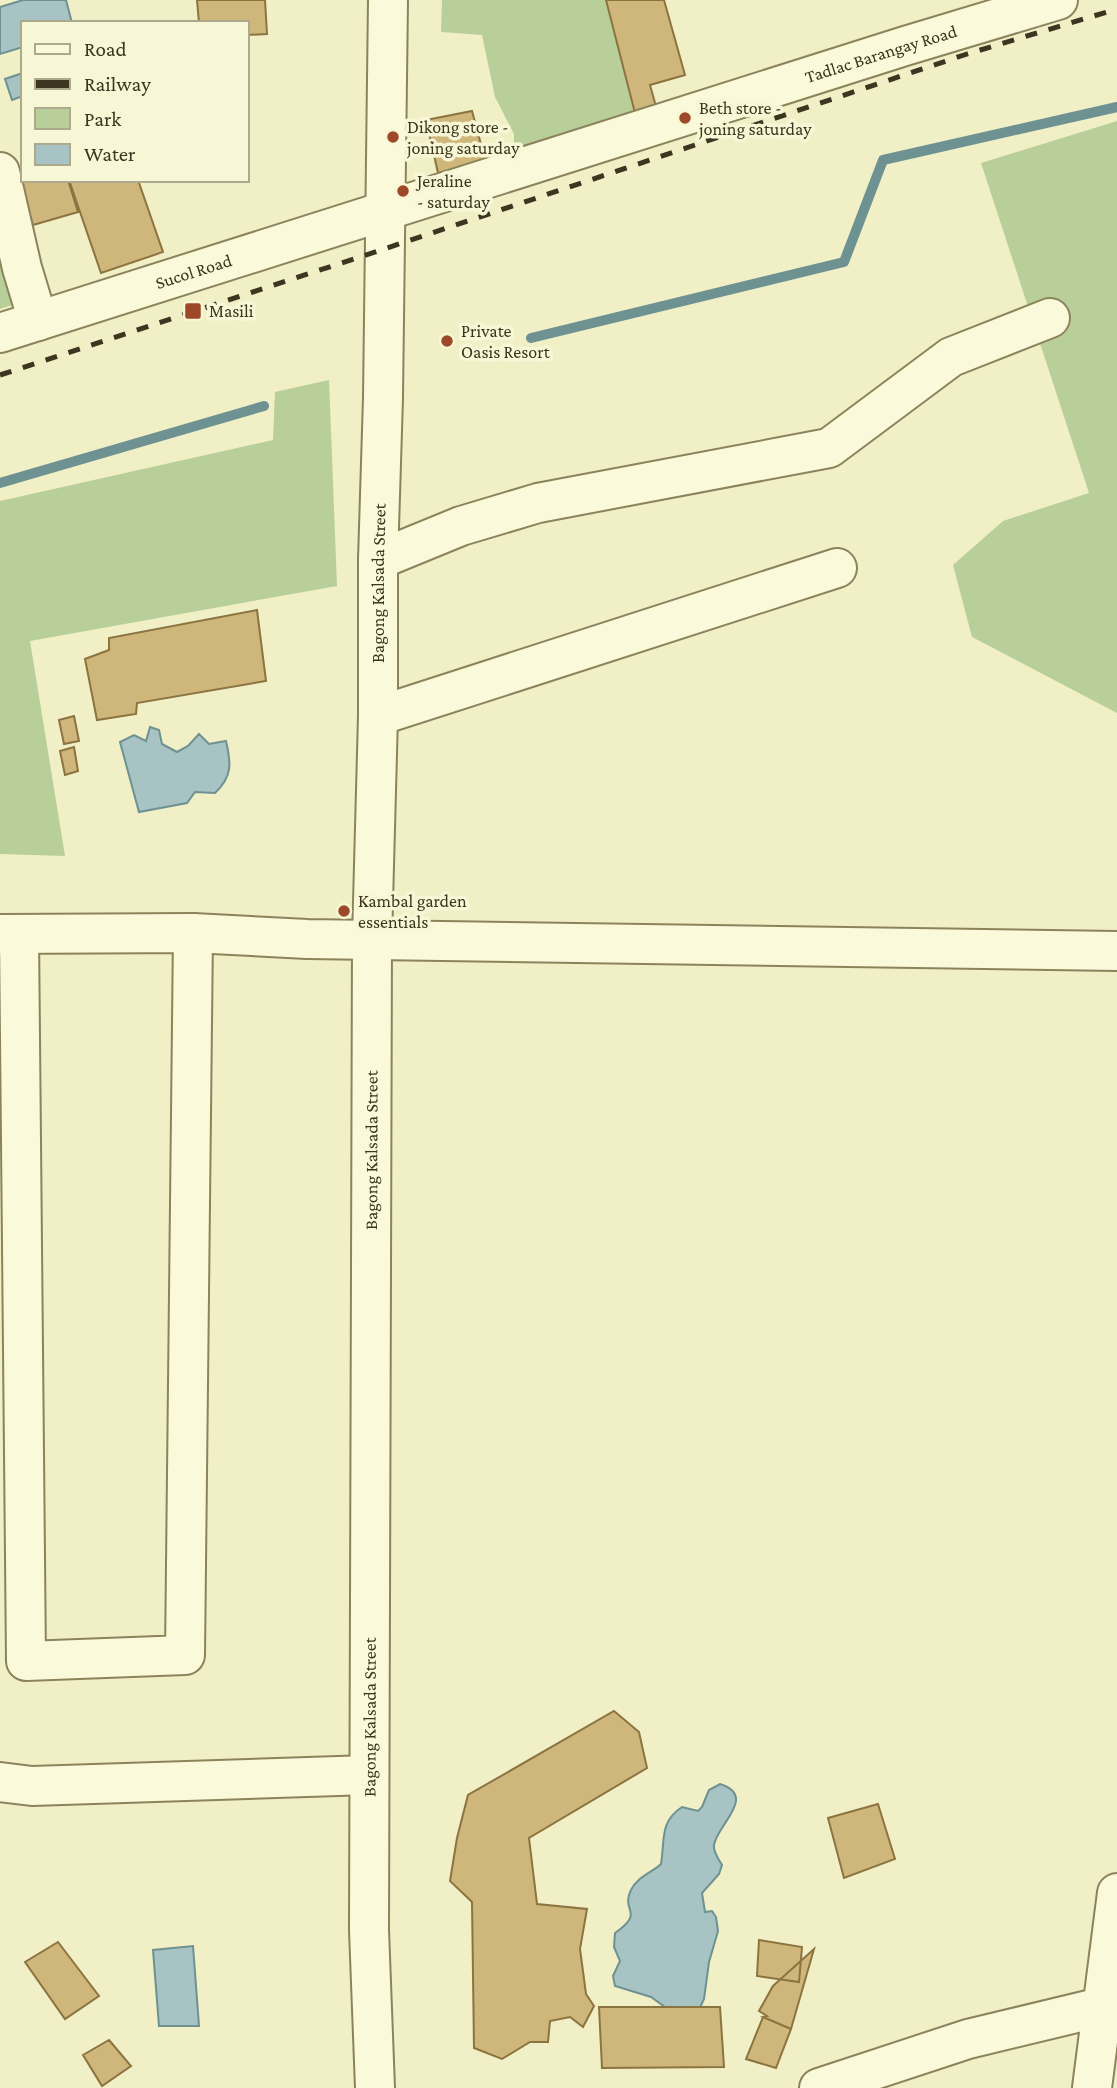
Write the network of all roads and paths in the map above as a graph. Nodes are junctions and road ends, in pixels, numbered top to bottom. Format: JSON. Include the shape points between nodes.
{"nodes":[{"id":1,"x":388,"y":0,"type":"edge"},
{"id":2,"x":1058,"y":0,"type":"edge"},
{"id":3,"x":0,"y":172,"type":"edge"},
{"id":4,"x":386,"y":211,"type":"junction"},
{"id":5,"x":1050,"y":318,"type":"dead end"},
{"id":6,"x":38,"y":321,"type":"junction"},
{"id":7,"x":0,"y":333,"type":"edge"},
{"id":8,"x":378,"y":560,"type":"junction"},
{"id":9,"x":837,"y":568,"type":"dead end"},
{"id":10,"x":378,"y":716,"type":"junction"},
{"id":11,"x":193,"y":933,"type":"junction"},
{"id":12,"x":10,"y":934,"type":"edge"},
{"id":13,"x":372,"y":940,"type":"junction"},
{"id":14,"x":1117,"y":951,"type":"edge"},
{"id":15,"x":369,"y":1775,"type":"junction"},
{"id":16,"x":0,"y":1782,"type":"edge"},
{"id":17,"x":1117,"y":1894,"type":"edge"},
{"id":18,"x":1101,"y":2007,"type":"junction"},
{"id":19,"x":375,"y":2088,"type":"edge"},
{"id":20,"x":819,"y":2088,"type":"edge"},
{"id":21,"x":1092,"y":2088,"type":"edge"}],
"edges":[{"from":1,"to":4,"type":"street","name":"Bagong Kalsada Street"},
{"from":2,"to":4,"type":"street","name":"Tadlac Barangay Road"},
{"from":3,"to":6,"type":"street"},
{"from":4,"to":6,"type":"street","name":"Sucol Road"},
{"from":4,"to":8,"type":"street","name":"Bagong Kalsada Street"},
{"from":5,"to":8,"type":"street","via":[[951,357],[829,448],[538,503],[461,526]]},
{"from":6,"to":7,"type":"street","name":"Sucol Road"},
{"from":8,"to":10,"type":"street","name":"Bagong Kalsada Street"},
{"from":9,"to":10,"type":"street"},
{"from":10,"to":13,"type":"street","name":"Bagong Kalsada Street"},
{"from":11,"to":12,"type":"street"},
{"from":11,"to":12,"type":"street","via":[[185,1655],[26,1661]]},
{"from":11,"to":13,"type":"street"},
{"from":13,"to":14,"type":"street"},
{"from":13,"to":15,"type":"street","name":"Bagong Kalsada Street"},
{"from":15,"to":16,"type":"street","via":[[32,1786]]},
{"from":15,"to":19,"type":"street","name":"Bagong Kalsada Street"},
{"from":17,"to":18,"type":"street"},
{"from":18,"to":20,"type":"street","via":[[968,2039]]},
{"from":18,"to":21,"type":"street"}]}
